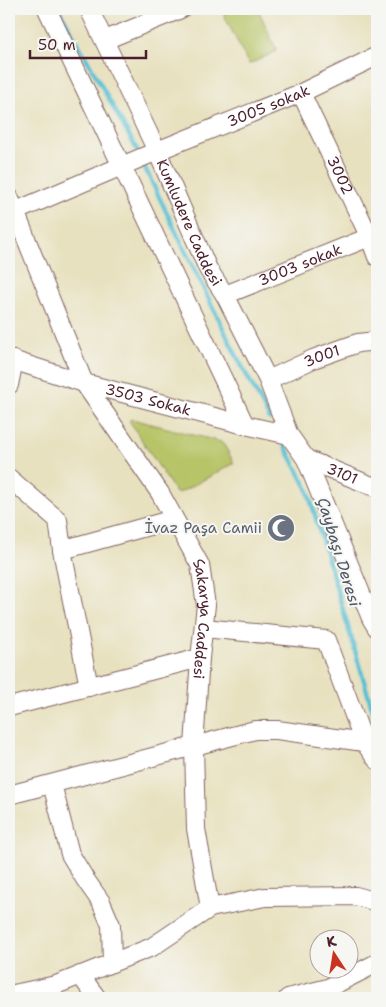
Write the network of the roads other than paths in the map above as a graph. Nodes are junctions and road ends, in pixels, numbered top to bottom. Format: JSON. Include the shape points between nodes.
{"nodes":[{"id":1,"x":47,"y":9,"type":"edge"},
{"id":2,"x":89,"y":9,"type":"edge"},
{"id":3,"x":181,"y":9,"type":"edge"},
{"id":4,"x":105,"y":40,"type":"junction"},
{"id":5,"x":377,"y":56,"type":"edge"},
{"id":6,"x":301,"y":93,"type":"junction"},
{"id":7,"x":157,"y":151,"type":"junction"},
{"id":8,"x":122,"y":166,"type":"junction"},
{"id":9,"x":11,"y":207,"type":"edge"},
{"id":10,"x":374,"y":236,"type":"edge"},
{"id":11,"x":377,"y":257,"type":"edge"},
{"id":12,"x":224,"y":294,"type":"junction"},
{"id":13,"x":377,"y":341,"type":"edge"},
{"id":14,"x":12,"y":360,"type":"edge"},
{"id":15,"x":268,"y":380,"type":"junction"},
{"id":16,"x":84,"y":383,"type":"junction"},
{"id":17,"x":9,"y":385,"type":"edge"},
{"id":18,"x":245,"y":425,"type":"junction"},
{"id":19,"x":289,"y":435,"type":"junction"},
{"id":20,"x":306,"y":459,"type":"junction"},
{"id":21,"x":9,"y":478,"type":"edge"},
{"id":22,"x":377,"y":487,"type":"edge"},
{"id":23,"x":174,"y":519,"type":"junction"},
{"id":24,"x":62,"y":550,"type":"junction"},
{"id":25,"x":204,"y":628,"type":"junction"},
{"id":26,"x":377,"y":628,"type":"edge"},
{"id":27,"x":200,"y":658,"type":"junction"},
{"id":28,"x":89,"y":687,"type":"junction"},
{"id":29,"x":9,"y":708,"type":"edge"},
{"id":30,"x":364,"y":742,"type":"junction"},
{"id":31,"x":194,"y":746,"type":"junction"},
{"id":32,"x":377,"y":760,"type":"edge"},
{"id":33,"x":52,"y":784,"type":"junction"},
{"id":34,"x":9,"y":795,"type":"edge"},
{"id":35,"x":377,"y":902,"type":"edge"},
{"id":36,"x":210,"y":908,"type":"junction"},
{"id":37,"x":112,"y":963,"type":"junction"},
{"id":38,"x":377,"y":963,"type":"edge"},
{"id":39,"x":80,"y":975,"type":"junction"},
{"id":40,"x":9,"y":995,"type":"edge"},
{"id":41,"x":97,"y":998,"type":"edge"},
{"id":42,"x":288,"y":998,"type":"edge"}],
"edges":[{"from":1,"to":8,"type":"street"},
{"from":2,"to":4,"type":"street","name":"Kumludere Caddesi"},
{"from":3,"to":4,"type":"street"},
{"from":4,"to":7,"type":"street","name":"Kumludere Caddesi"},
{"from":5,"to":6,"type":"street","name":"3005 sokak"},
{"from":6,"to":7,"type":"street","name":"3005 sokak"},
{"from":6,"to":10,"type":"street","name":"3002"},
{"from":7,"to":8,"type":"street"},
{"from":7,"to":12,"type":"street","name":"Kumludere Caddesi","via":[[208,269]]},
{"from":8,"to":9,"type":"street"},
{"from":8,"to":18,"type":"street"},
{"from":9,"to":16,"type":"street","name":"Sakarya Caddesi"},
{"from":10,"to":11,"type":"street","name":"3002"},
{"from":10,"to":12,"type":"street","name":"3003 sokak"},
{"from":12,"to":15,"type":"street","name":"Kumludere Caddesi"},
{"from":13,"to":15,"type":"street","name":"3001","via":[[358,343],[313,359]]},
{"from":14,"to":16,"type":"street","name":"3503 Sokak"},
{"from":14,"to":17,"type":"street"},
{"from":15,"to":19,"type":"street","name":"Kumludere Caddesi"},
{"from":16,"to":18,"type":"street","name":"3503 Sokak"},
{"from":16,"to":23,"type":"street","name":"Sakarya Caddesi","via":[[160,493]]},
{"from":18,"to":19,"type":"street","name":"3503 Sokak"},
{"from":19,"to":20,"type":"street","name":"Kumludere Caddesi"},
{"from":20,"to":22,"type":"street","name":"3101"},
{"from":20,"to":26,"type":"street","name":"Kumludere Caddesi"},
{"from":21,"to":24,"type":"street","via":[[58,520]]},
{"from":23,"to":24,"type":"street"},
{"from":23,"to":25,"type":"street","name":"Sakarya Caddesi","via":[[200,565],[206,605]]},
{"from":24,"to":28,"type":"street"},
{"from":25,"to":27,"type":"street","name":"Sakarya Caddesi"},
{"from":25,"to":30,"type":"street","via":[[326,640]]},
{"from":27,"to":28,"type":"street"},
{"from":27,"to":31,"type":"street","name":"Sakarya Caddesi"},
{"from":28,"to":29,"type":"street"},
{"from":30,"to":31,"type":"street","via":[[255,730]]},
{"from":30,"to":32,"type":"street"},
{"from":31,"to":33,"type":"street"},
{"from":31,"to":36,"type":"street","name":"Sakarya Caddesi","via":[[196,829]]},
{"from":33,"to":34,"type":"street"},
{"from":33,"to":37,"type":"street","via":[[70,854],[101,902],[111,925]]},
{"from":35,"to":36,"type":"street","via":[[356,896],[265,897]]},
{"from":36,"to":37,"type":"street","via":[[152,948]]},
{"from":37,"to":39,"type":"street"},
{"from":38,"to":42,"type":"street","via":[[328,988]]},
{"from":39,"to":40,"type":"street"},
{"from":39,"to":41,"type":"street"}]}
